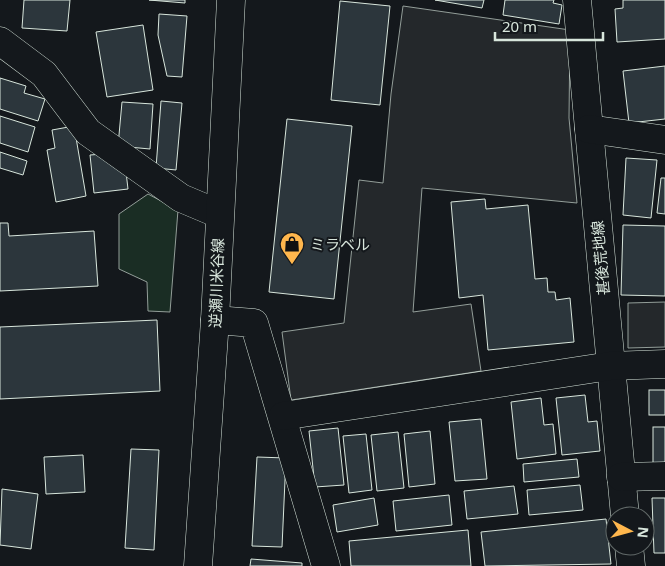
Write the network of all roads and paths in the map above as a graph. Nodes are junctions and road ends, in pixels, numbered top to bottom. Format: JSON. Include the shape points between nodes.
{"nodes":[{"id":1,"x":231,"y":0,"type":"edge"},
{"id":2,"x":578,"y":0,"type":"edge"},
{"id":3,"x":0,"y":41,"type":"edge"},
{"id":4,"x":588,"y":129,"type":"junction"},
{"id":5,"x":665,"y":140,"type":"edge"},
{"id":6,"x":218,"y":214,"type":"junction"},
{"id":7,"x":215,"y":320,"type":"junction"},
{"id":8,"x":665,"y":364,"type":"edge"},
{"id":9,"x":610,"y":366,"type":"junction"},
{"id":10,"x":282,"y":416,"type":"junction"},
{"id":11,"x":665,"y":476,"type":"edge"},
{"id":12,"x":621,"y":477,"type":"junction"},
{"id":13,"x":625,"y":506,"type":"edge"},
{"id":14,"x":198,"y":566,"type":"edge"},
{"id":15,"x":326,"y":566,"type":"edge"}],
"edges":[{"from":1,"to":6,"type":"street","name":"逆瀬川米谷線"},
{"from":2,"to":4,"type":"street","name":"甚後荒地線"},
{"from":3,"to":6,"type":"street","via":[[44,74],[88,132],[181,198]]},
{"from":4,"to":5,"type":"street"},
{"from":4,"to":9,"type":"street","name":"甚後荒地線"},
{"from":6,"to":7,"type":"street","name":"逆瀬川米谷線"},
{"from":7,"to":10,"type":"street","via":[[254,323]]},
{"from":7,"to":14,"type":"street","name":"逆瀬川米谷線"},
{"from":8,"to":9,"type":"street"},
{"from":9,"to":10,"type":"street"},
{"from":9,"to":12,"type":"street","name":"甚後荒地線"},
{"from":10,"to":15,"type":"street"},
{"from":11,"to":12,"type":"street"},
{"from":12,"to":13,"type":"street","name":"甚後荒地線"}]}
